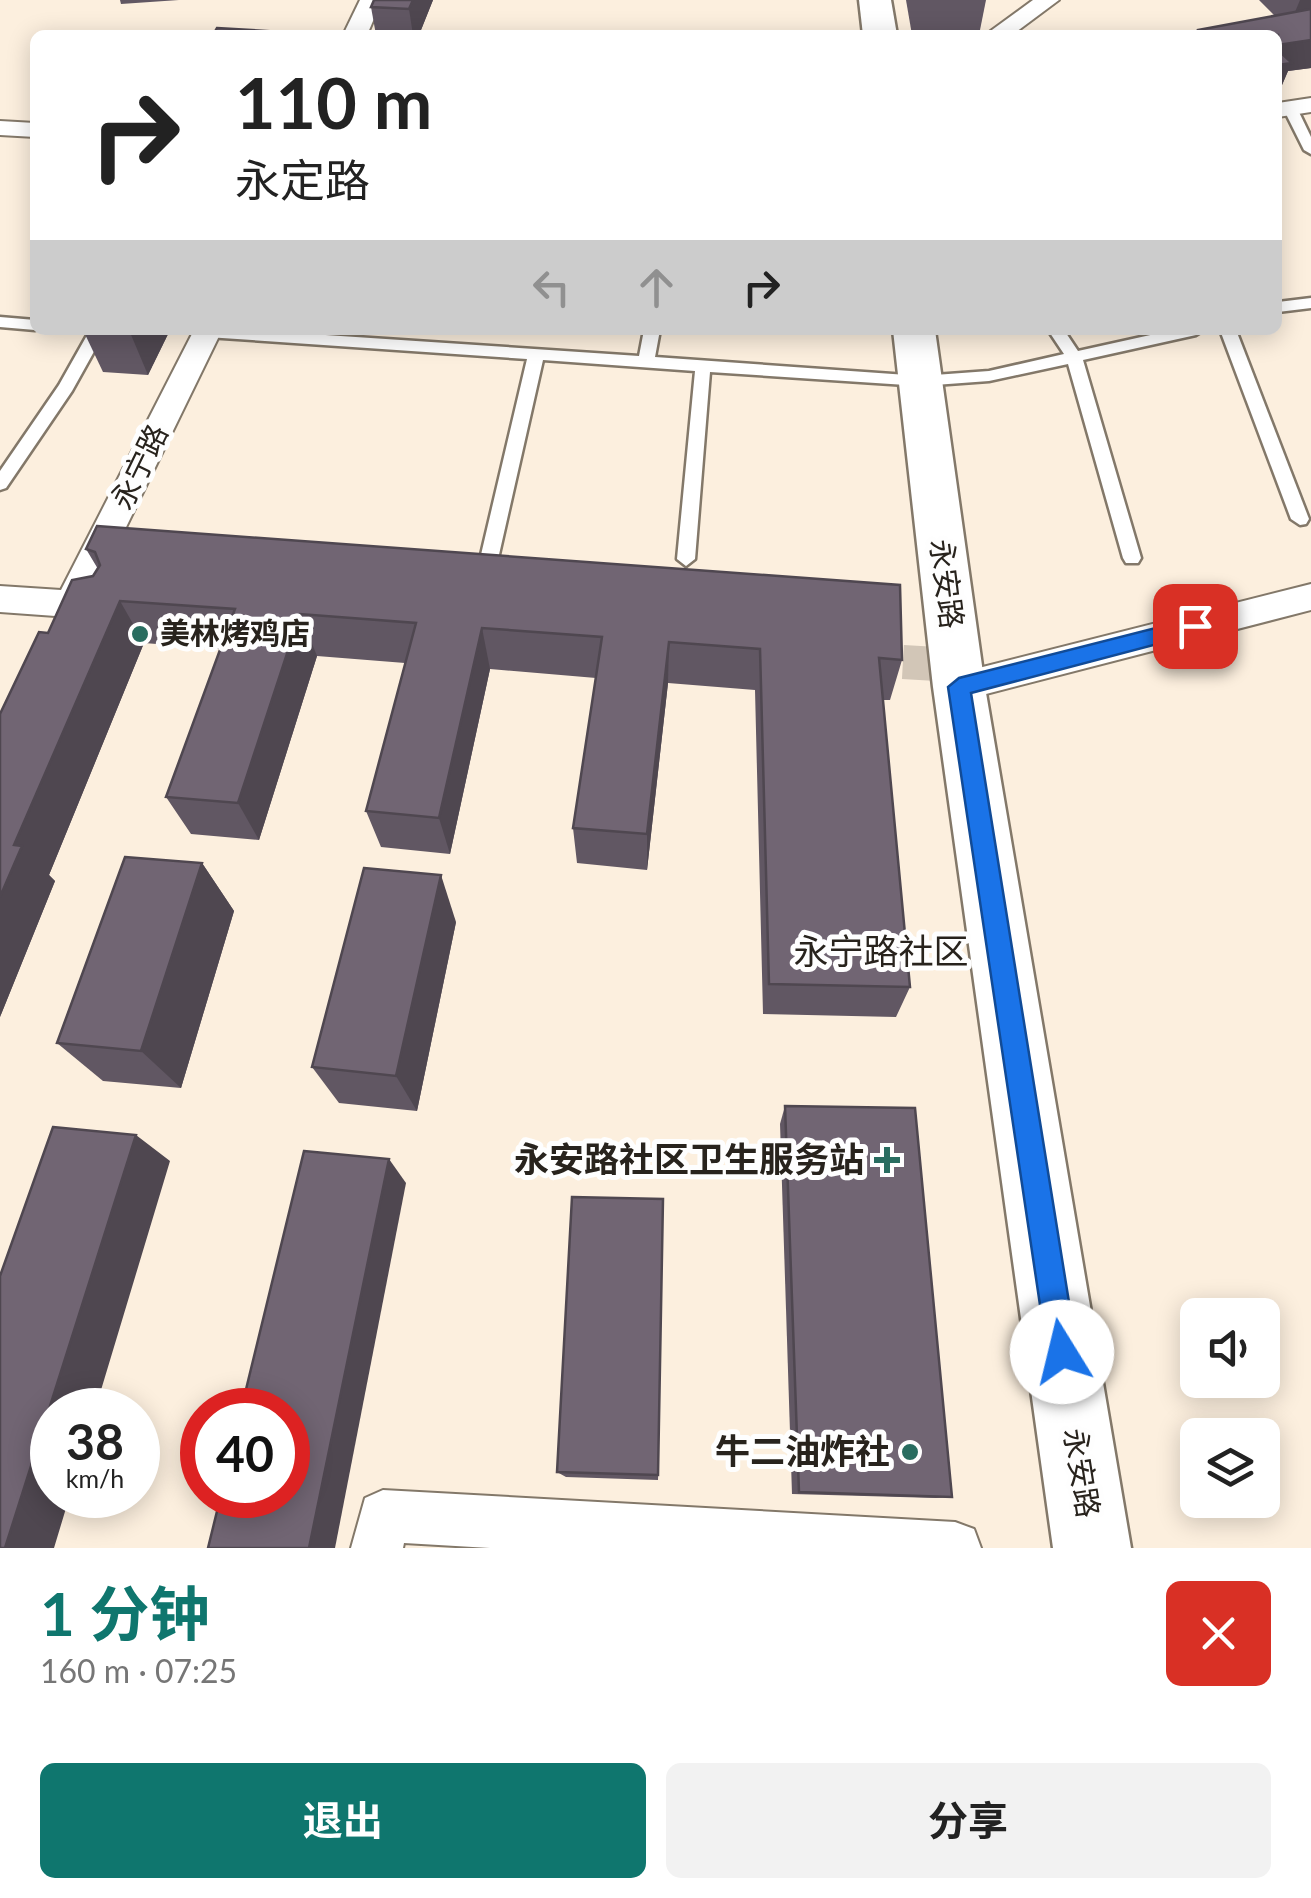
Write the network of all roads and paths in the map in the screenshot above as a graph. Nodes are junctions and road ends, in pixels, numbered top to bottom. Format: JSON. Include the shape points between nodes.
{"nodes":[{"id":1,"x":371,"y":0,"type":"edge"},
{"id":2,"x":875,"y":0,"type":"edge"},
{"id":3,"x":1048,"y":0,"type":"edge"},
{"id":4,"x":357,"y":30,"type":"edge"},
{"id":5,"x":879,"y":30,"type":"edge"},
{"id":6,"x":1004,"y":30,"type":"edge"},
{"id":7,"x":1293,"y":108,"type":"edge"},
{"id":8,"x":0,"y":128,"type":"edge"},
{"id":9,"x":30,"y":130,"type":"edge"},
{"id":10,"x":1311,"y":150,"type":"edge"},
{"id":11,"x":1311,"y":304,"type":"edge"},
{"id":12,"x":1282,"y":307,"type":"edge"},
{"id":13,"x":0,"y":322,"type":"edge"},
{"id":14,"x":30,"y":325,"type":"edge"},
{"id":15,"x":95,"y":335,"type":"edge"},
{"id":16,"x":206,"y":335,"type":"edge"},
{"id":17,"x":263,"y":335,"type":"edge"},
{"id":18,"x":651,"y":335,"type":"edge"},
{"id":19,"x":1059,"y":335,"type":"edge"},
{"id":20,"x":1173,"y":335,"type":"edge"},
{"id":21,"x":1230,"y":335,"type":"edge"},
{"id":22,"x":536,"y":355,"type":"junction"},
{"id":23,"x":918,"y":356,"type":"edge"},
{"id":24,"x":1074,"y":357,"type":"junction"},
{"id":25,"x":646,"y":362,"type":"junction"},
{"id":26,"x":703,"y":366,"type":"junction"},
{"id":27,"x":0,"y":484,"type":"edge"},
{"id":28,"x":1300,"y":519,"type":"dead end"},
{"id":29,"x":1132,"y":558,"type":"dead end"},
{"id":30,"x":489,"y":559,"type":"edge"},
{"id":31,"x":686,"y":560,"type":"dead end"},
{"id":32,"x":1311,"y":596,"type":"edge"},
{"id":33,"x":0,"y":600,"type":"edge"},
{"id":34,"x":959,"y":687,"type":"junction"},
{"id":35,"x":377,"y":1548,"type":"edge"},
{"id":36,"x":955,"y":1548,"type":"edge"},
{"id":37,"x":1092,"y":1548,"type":"edge"}],
"edges":[{"from":1,"to":4,"type":"street"},
{"from":2,"to":5,"type":"street"},
{"from":3,"to":6,"type":"street"},
{"from":7,"to":10,"type":"lane"},
{"from":8,"to":9,"type":"street"},
{"from":11,"to":12,"type":"lane"},
{"from":13,"to":14,"type":"lane"},
{"from":15,"to":27,"type":"lane"},
{"from":16,"to":33,"type":"street","name":"永宁路","via":[[88,606]]},
{"from":17,"to":22,"type":"lane"},
{"from":18,"to":25,"type":"lane"},
{"from":19,"to":24,"type":"lane"},
{"from":20,"to":24,"type":"lane"},
{"from":21,"to":28,"type":"lane"},
{"from":22,"to":25,"type":"lane"},
{"from":22,"to":30,"type":"lane"},
{"from":23,"to":24,"type":"lane","via":[[988,376]]},
{"from":23,"to":26,"type":"lane"},
{"from":23,"to":34,"type":"street","name":"永安路"},
{"from":24,"to":29,"type":"lane"},
{"from":25,"to":26,"type":"lane"},
{"from":26,"to":31,"type":"lane"},
{"from":32,"to":34,"type":"street"},
{"from":34,"to":37,"type":"street","name":"永安路"},
{"from":35,"to":36,"type":"street","via":[[383,1516]]}]}
